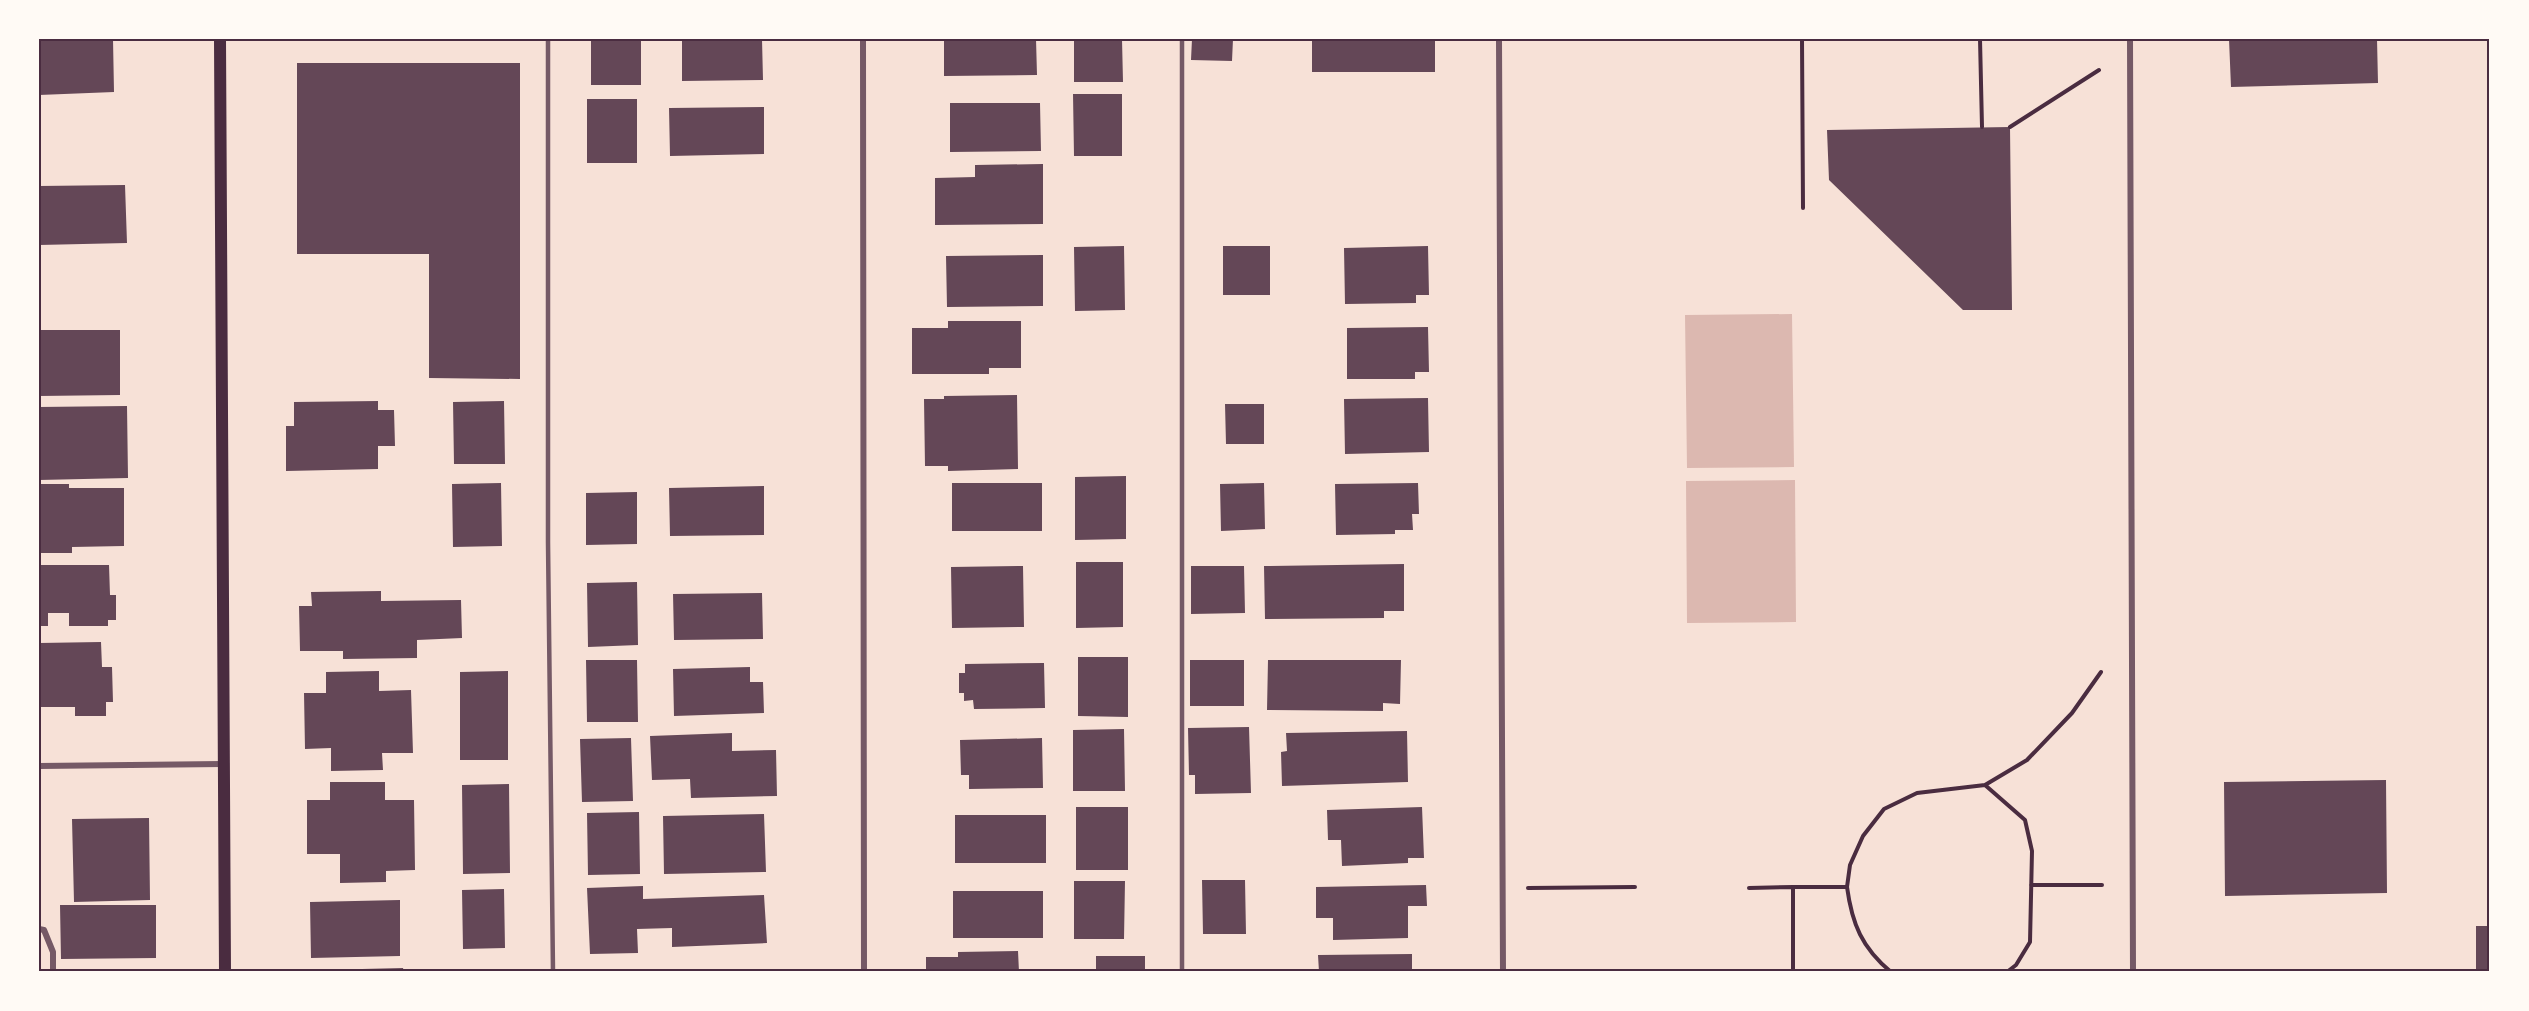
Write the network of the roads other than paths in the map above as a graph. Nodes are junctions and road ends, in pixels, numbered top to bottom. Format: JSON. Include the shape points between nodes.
{"nodes":[{"id":1,"x":220,"y":39,"type":"edge"},
{"id":2,"x":548,"y":39,"type":"edge"},
{"id":3,"x":863,"y":39,"type":"edge"},
{"id":4,"x":1182,"y":39,"type":"edge"},
{"id":5,"x":1499,"y":39,"type":"edge"},
{"id":6,"x":2130,"y":39,"type":"edge"},
{"id":7,"x":222,"y":764,"type":"junction"},
{"id":8,"x":39,"y":766,"type":"edge"},
{"id":9,"x":39,"y":929,"type":"edge"},
{"id":10,"x":53,"y":972,"type":"edge"},
{"id":11,"x":225,"y":972,"type":"edge"},
{"id":12,"x":553,"y":972,"type":"edge"},
{"id":13,"x":864,"y":972,"type":"edge"},
{"id":14,"x":1182,"y":972,"type":"edge"},
{"id":15,"x":1503,"y":972,"type":"edge"},
{"id":16,"x":2133,"y":972,"type":"edge"}],
"edges":[{"from":1,"to":7,"type":"main road"},
{"from":2,"to":12,"type":"lane"},
{"from":3,"to":13,"type":"street"},
{"from":4,"to":14,"type":"lane"},
{"from":5,"to":15,"type":"street"},
{"from":6,"to":16,"type":"street"},
{"from":7,"to":8,"type":"street"},
{"from":7,"to":11,"type":"main road"},
{"from":9,"to":10,"type":"street","via":[[44,930],[53,952]]}]}
